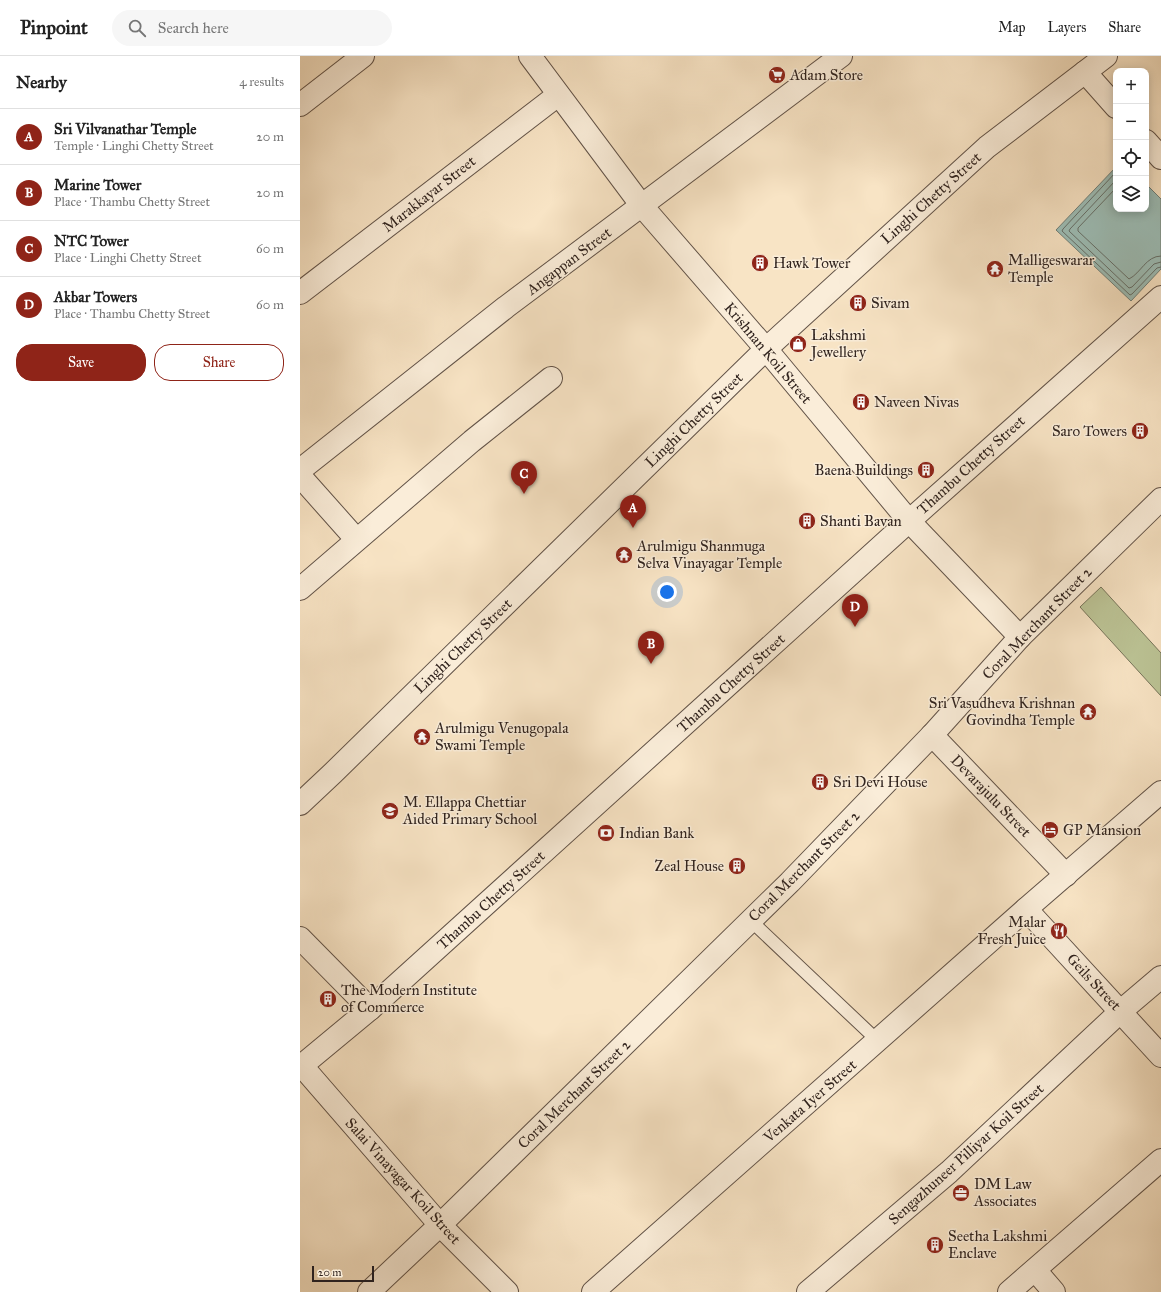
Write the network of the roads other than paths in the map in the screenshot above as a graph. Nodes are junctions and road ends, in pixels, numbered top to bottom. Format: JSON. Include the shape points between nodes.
{"nodes":[{"id":1,"x":364,"y":56,"type":"edge"},
{"id":2,"x":530,"y":56,"type":"edge"},
{"id":3,"x":1106,"y":56,"type":"edge"},
{"id":4,"x":832,"y":59,"type":"edge"},
{"id":5,"x":1085,"y":72,"type":"junction"},
{"id":6,"x":558,"y":95,"type":"junction"},
{"id":7,"x":1113,"y":104,"type":"edge"},
{"id":8,"x":300,"y":105,"type":"edge"},
{"id":9,"x":1149,"y":144,"type":"edge"},
{"id":10,"x":1161,"y":158,"type":"edge"},
{"id":11,"x":642,"y":206,"type":"junction"},
{"id":12,"x":300,"y":293,"type":"edge"},
{"id":13,"x":1161,"y":297,"type":"edge"},
{"id":14,"x":766,"y":349,"type":"junction"},
{"id":15,"x":551,"y":378,"type":"dead end"},
{"id":16,"x":301,"y":468,"type":"edge"},
{"id":17,"x":1161,"y":499,"type":"edge"},
{"id":18,"x":909,"y":521,"type":"junction"},
{"id":19,"x":356,"y":539,"type":"junction"},
{"id":20,"x":300,"y":588,"type":"edge"},
{"id":21,"x":1020,"y":637,"type":"junction"},
{"id":22,"x":932,"y":735,"type":"junction"},
{"id":23,"x":1161,"y":792,"type":"edge"},
{"id":24,"x":300,"y":804,"type":"edge"},
{"id":25,"x":1066,"y":875,"type":"junction"},
{"id":26,"x":1026,"y":909,"type":"junction"},
{"id":27,"x":750,"y":920,"type":"junction"},
{"id":28,"x":300,"y":938,"type":"edge"},
{"id":29,"x":1161,"y":977,"type":"edge"},
{"id":30,"x":370,"y":1009,"type":"junction"},
{"id":31,"x":1121,"y":1011,"type":"junction"},
{"id":32,"x":878,"y":1041,"type":"junction"},
{"id":33,"x":1161,"y":1056,"type":"edge"},
{"id":34,"x":301,"y":1067,"type":"edge"},
{"id":35,"x":1161,"y":1160,"type":"edge"},
{"id":36,"x":440,"y":1225,"type":"junction"},
{"id":37,"x":1035,"y":1270,"type":"junction"},
{"id":38,"x":368,"y":1292,"type":"edge"},
{"id":39,"x":507,"y":1292,"type":"edge"},
{"id":40,"x":594,"y":1292,"type":"edge"},
{"id":41,"x":808,"y":1292,"type":"edge"},
{"id":42,"x":1009,"y":1292,"type":"edge"},
{"id":43,"x":1054,"y":1292,"type":"edge"}],
"edges":[{"from":1,"to":8,"type":"street"},
{"from":2,"to":6,"type":"street","name":"Krishnan Koil Street"},
{"from":3,"to":5,"type":"street","name":"Linghi Chetty Street"},
{"from":4,"to":11,"type":"street","name":"Angappan Street"},
{"from":5,"to":7,"type":"street"},
{"from":5,"to":14,"type":"street","name":"Linghi Chetty Street","via":[[987,147]]},
{"from":6,"to":11,"type":"street","name":"Krishnan Koil Street"},
{"from":6,"to":12,"type":"street","name":"Marakkayar Street"},
{"from":9,"to":10,"type":"street"},
{"from":11,"to":14,"type":"street","name":"Krishnan Koil Street"},
{"from":11,"to":16,"type":"street","name":"Angappan Street","via":[[506,307]]},
{"from":13,"to":18,"type":"street","name":"Thambu Chetty Street"},
{"from":14,"to":18,"type":"street","name":"Krishnan Koil Street"},
{"from":14,"to":24,"type":"street","name":"Linghi Chetty Street"},
{"from":15,"to":19,"type":"street"},
{"from":16,"to":19,"type":"street"},
{"from":17,"to":21,"type":"street","name":"Coral Merchant Street 2"},
{"from":18,"to":21,"type":"street","name":"Krishnan Koil Street"},
{"from":18,"to":30,"type":"street","name":"Thambu Chetty Street"},
{"from":19,"to":20,"type":"street"},
{"from":21,"to":22,"type":"street","name":"Coral Merchant Street 2"},
{"from":22,"to":25,"type":"street","name":"Devarajulu Street"},
{"from":22,"to":27,"type":"street","name":"Coral Merchant Street 2"},
{"from":23,"to":25,"type":"street","name":"Venkata Iyer Street"},
{"from":25,"to":26,"type":"street","name":"Venkata Iyer Street"},
{"from":26,"to":31,"type":"street","name":"Geils Street"},
{"from":26,"to":32,"type":"street","name":"Venkata Iyer Street"},
{"from":27,"to":32,"type":"lane"},
{"from":27,"to":36,"type":"street","name":"Coral Merchant Street 2"},
{"from":28,"to":30,"type":"street"},
{"from":29,"to":31,"type":"street","name":"Sengazhuneer Pilliyar Koil Street"},
{"from":30,"to":34,"type":"street","name":"Thambu Chetty Street"},
{"from":31,"to":33,"type":"street","name":"Geils Street"},
{"from":31,"to":41,"type":"street","name":"Sengazhuneer Pilliyar Koil Street","via":[[949,1172]]},
{"from":32,"to":40,"type":"street","name":"Venkata Iyer Street"},
{"from":34,"to":36,"type":"street","name":"Salai Vinayagar Koil Street"},
{"from":35,"to":37,"type":"street"},
{"from":36,"to":38,"type":"street","name":"Coral Merchant Street 2"},
{"from":36,"to":39,"type":"street","name":"Salai Vinayagar Koil Street"},
{"from":37,"to":42,"type":"street"},
{"from":37,"to":43,"type":"street"}]}
